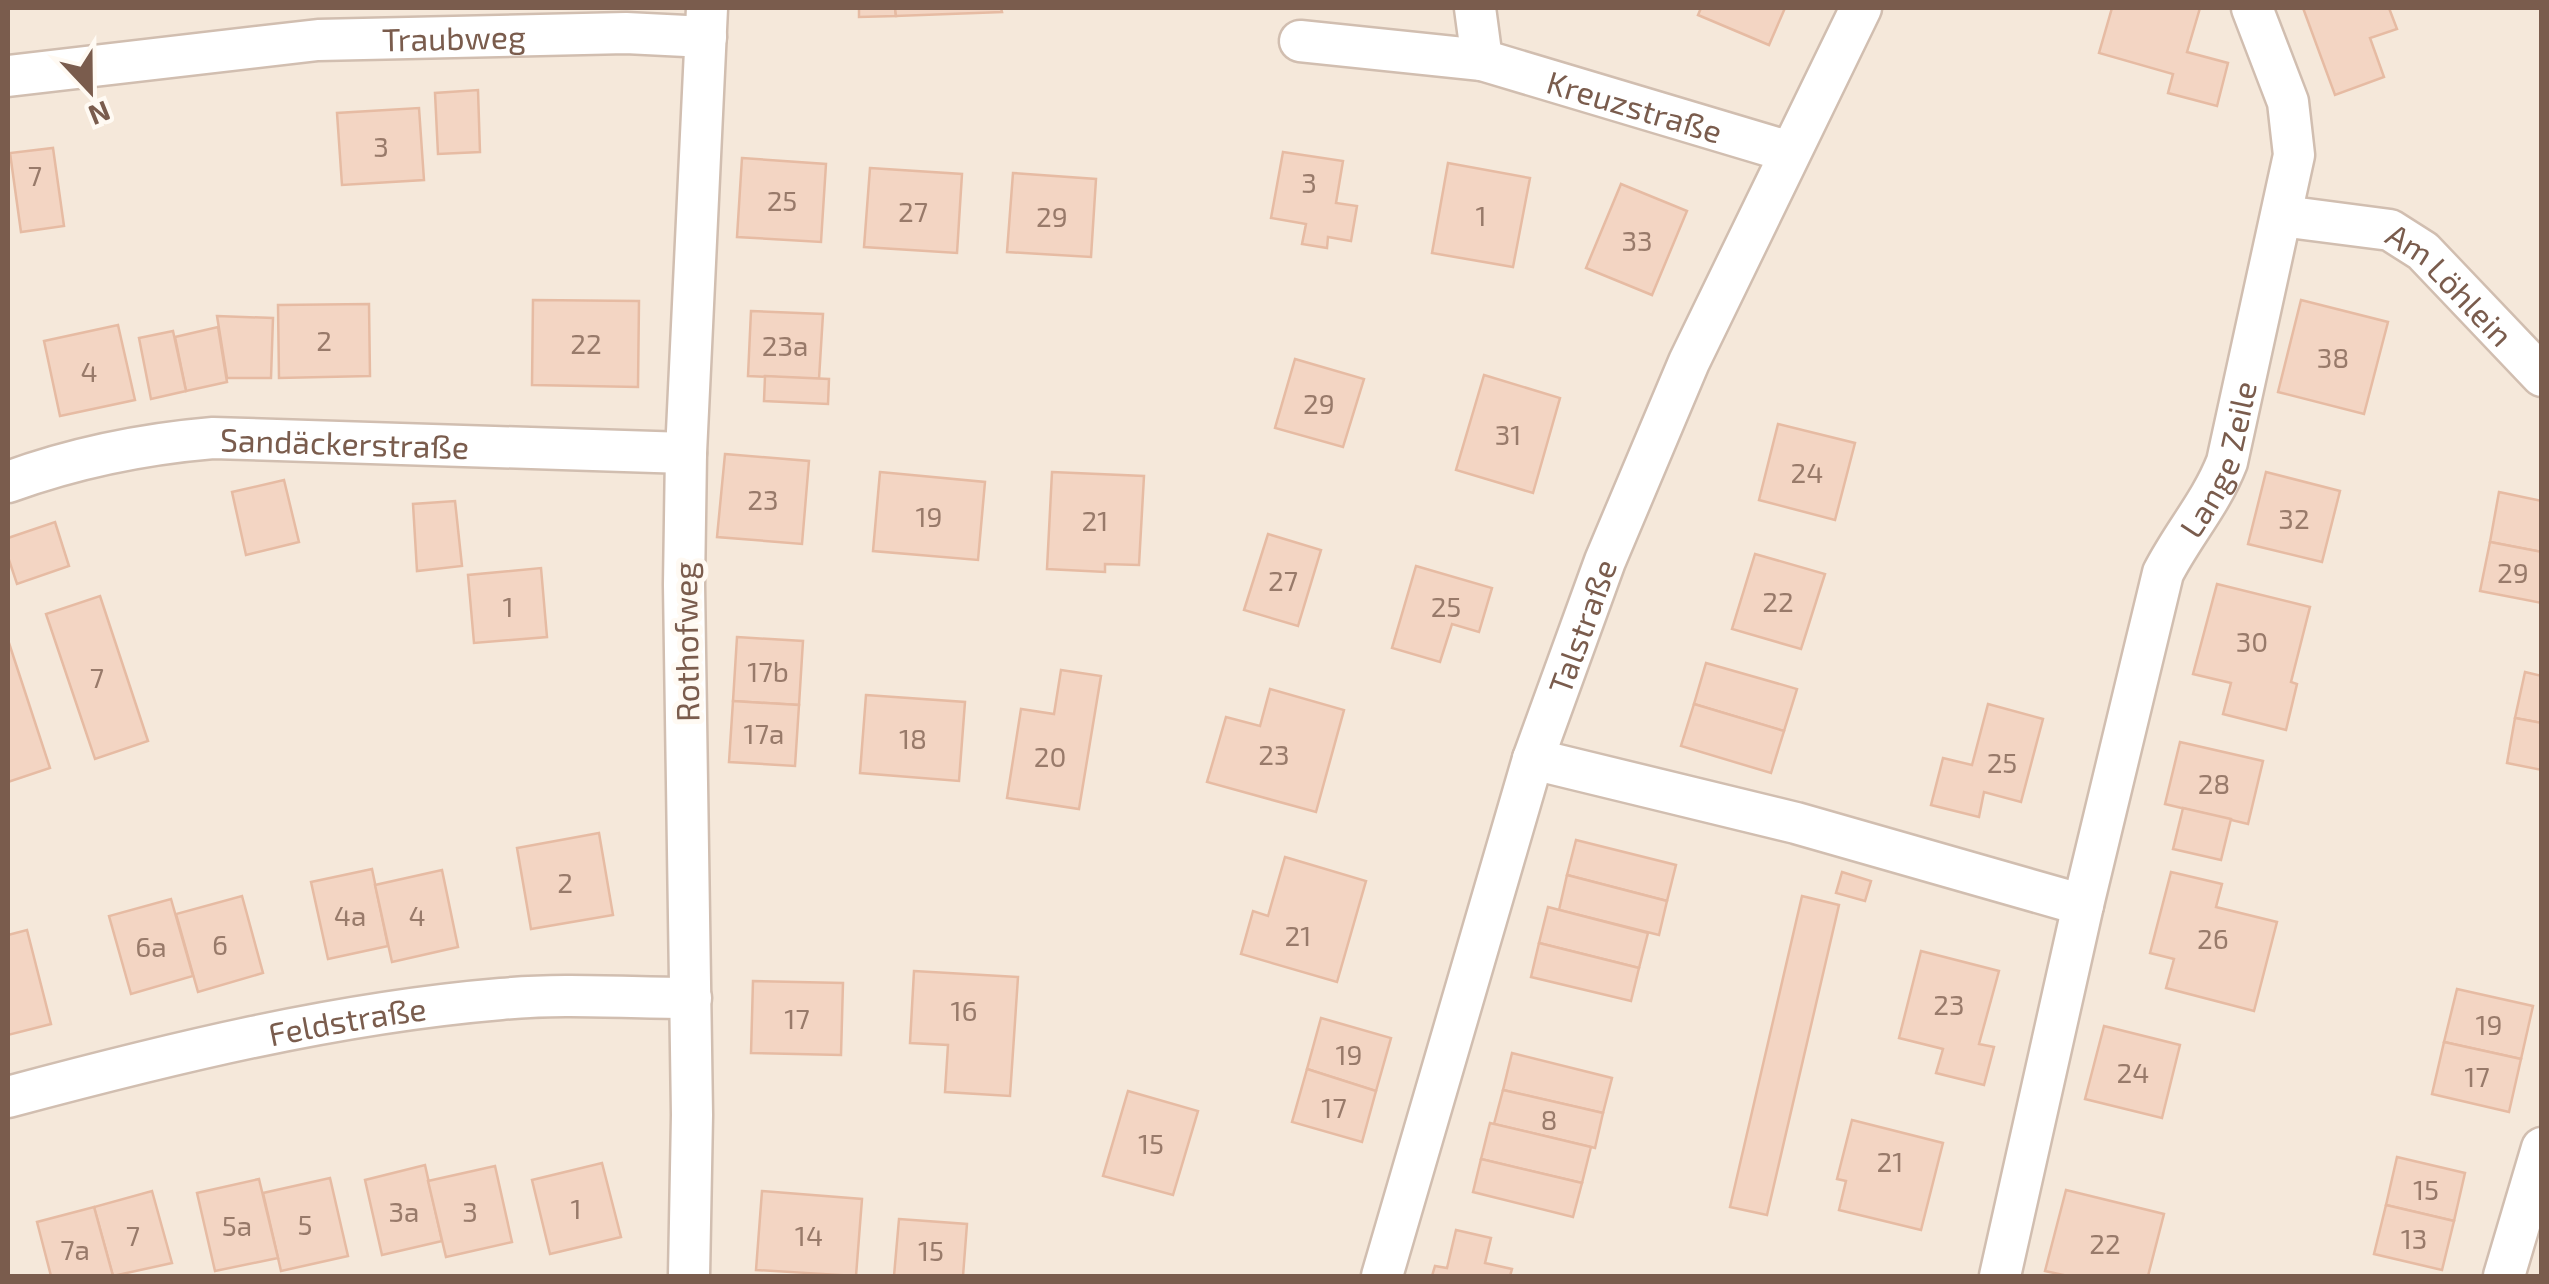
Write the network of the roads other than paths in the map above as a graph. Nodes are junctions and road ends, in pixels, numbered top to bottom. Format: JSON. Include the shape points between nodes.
{"nodes":[{"id":1,"x":1476,"y":8,"type":"edge"},
{"id":2,"x":1862,"y":8,"type":"edge"},
{"id":3,"x":2252,"y":8,"type":"edge"},
{"id":4,"x":706,"y":22,"type":"edge"},
{"id":5,"x":317,"y":24,"type":"edge"},
{"id":6,"x":1300,"y":41,"type":"dead end"},
{"id":7,"x":1482,"y":60,"type":"junction"},
{"id":8,"x":8,"y":76,"type":"edge"},
{"id":9,"x":1790,"y":152,"type":"junction"},
{"id":10,"x":2282,"y":216,"type":"junction"},
{"id":11,"x":2542,"y":376,"type":"edge"},
{"id":12,"x":686,"y":453,"type":"junction"},
{"id":13,"x":8,"y":482,"type":"edge"},
{"id":14,"x":1534,"y":758,"type":"junction"},
{"id":15,"x":2083,"y":904,"type":"junction"},
{"id":16,"x":691,"y":998,"type":"junction"},
{"id":17,"x":8,"y":1097,"type":"edge"},
{"id":18,"x":2542,"y":1148,"type":"edge"},
{"id":19,"x":688,"y":1276,"type":"edge"},
{"id":20,"x":1382,"y":1276,"type":"edge"},
{"id":21,"x":2000,"y":1276,"type":"edge"},
{"id":22,"x":2504,"y":1276,"type":"edge"}],
"edges":[{"from":1,"to":7,"type":"street"},
{"from":2,"to":9,"type":"street","name":"Talstraße"},
{"from":3,"to":10,"type":"street","name":"Lange Zeile","via":[[2288,102],[2294,154]]},
{"from":4,"to":5,"type":"street","name":"Traubweg","via":[[626,34]]},
{"from":4,"to":12,"type":"street","name":"Rothofweg"},
{"from":5,"to":8,"type":"street","name":"Traubweg"},
{"from":6,"to":7,"type":"street","name":"Kreuzstraße"},
{"from":7,"to":9,"type":"street","name":"Kreuzstraße"},
{"from":9,"to":14,"type":"street","name":"Talstraße","via":[[1688,362],[1605,561]]},
{"from":10,"to":11,"type":"street","name":"Am Löhlein","via":[[2390,230],[2423,251]]},
{"from":10,"to":15,"type":"street","name":"Lange Zeile","via":[[2226,462],[2214,494],[2163,573]]},
{"from":12,"to":13,"type":"street","name":"Sandäckerstraße","via":[[213,438],[151,444]]},
{"from":12,"to":16,"type":"street","name":"Rothofweg"},
{"from":14,"to":15,"type":"street"},
{"from":14,"to":20,"type":"street","name":"Talstraße"},
{"from":15,"to":21,"type":"street","name":"Lange Zeile"},
{"from":16,"to":17,"type":"street","name":"Feldstraße","via":[[502,998],[186,1050]]},
{"from":16,"to":19,"type":"street","name":"Rothofweg"},
{"from":18,"to":22,"type":"street"}]}
